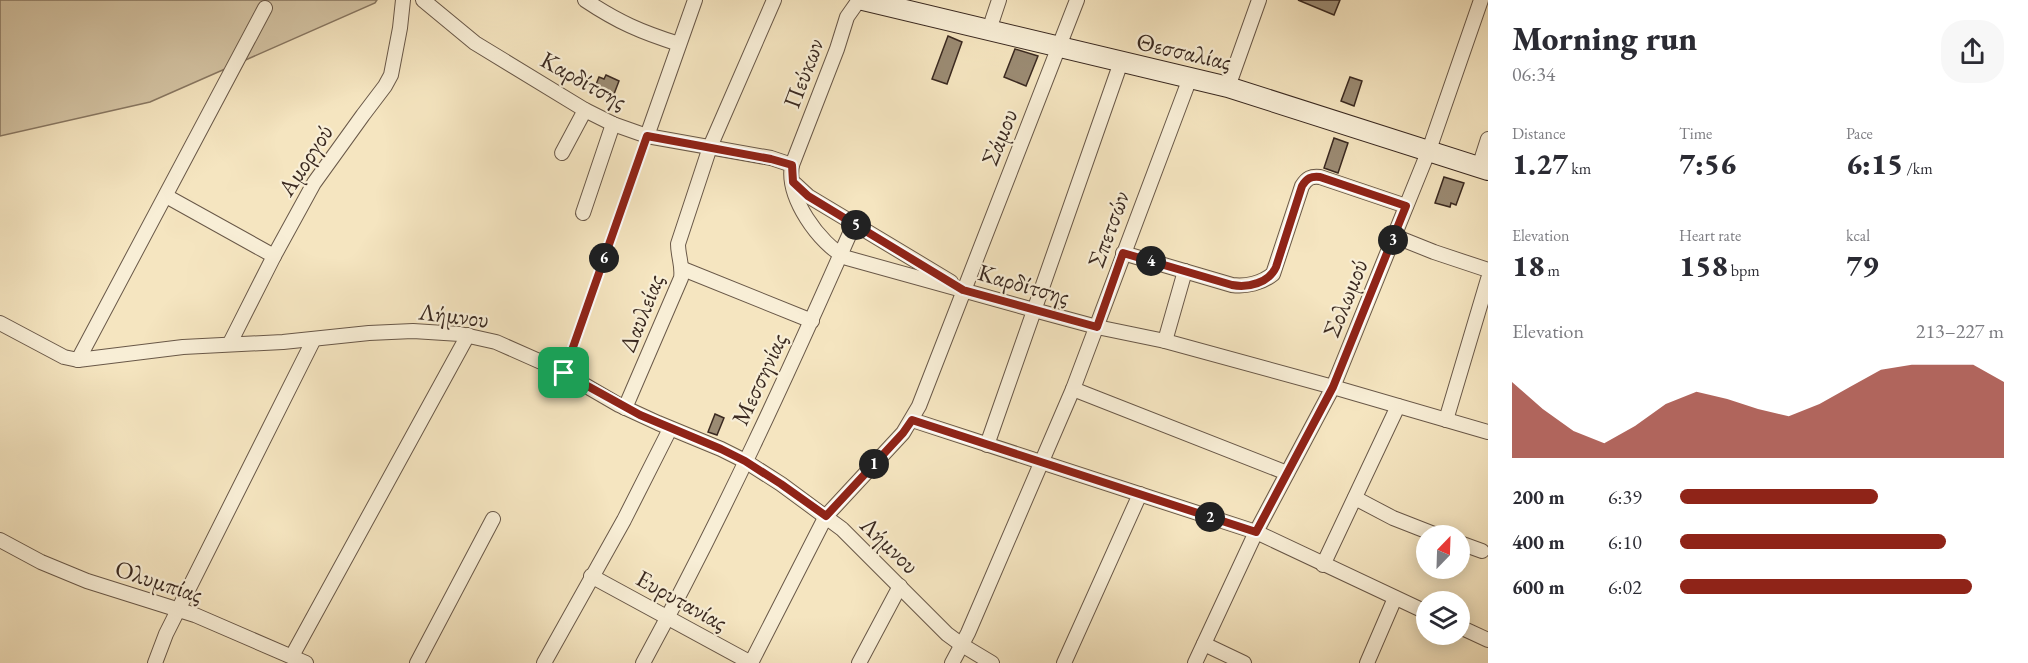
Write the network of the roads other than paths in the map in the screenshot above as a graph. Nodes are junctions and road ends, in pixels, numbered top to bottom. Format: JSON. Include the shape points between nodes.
{"nodes":[{"id":1,"x":403,"y":0,"type":"edge"},
{"id":2,"x":423,"y":0,"type":"edge"},
{"id":3,"x":585,"y":0,"type":"edge"},
{"id":4,"x":695,"y":0,"type":"edge"},
{"id":5,"x":774,"y":0,"type":"edge"},
{"id":6,"x":861,"y":0,"type":"edge"},
{"id":7,"x":999,"y":0,"type":"edge"},
{"id":8,"x":1077,"y":0,"type":"edge"},
{"id":9,"x":1259,"y":0,"type":"edge"},
{"id":10,"x":1479,"y":3,"type":"edge"},
{"id":11,"x":265,"y":8,"type":"dead end"},
{"id":12,"x":989,"y":30,"type":"junction"},
{"id":13,"x":679,"y":44,"type":"junction"},
{"id":14,"x":1058,"y":48,"type":"junction"},
{"id":15,"x":1121,"y":62,"type":"junction"},
{"id":16,"x":1190,"y":78,"type":"junction"},
{"id":17,"x":1228,"y":87,"type":"junction"},
{"id":18,"x":585,"y":110,"type":"junction"},
{"id":19,"x":613,"y":124,"type":"junction"},
{"id":20,"x":647,"y":136,"type":"junction"},
{"id":21,"x":1488,"y":140,"type":"edge"},
{"id":22,"x":710,"y":147,"type":"junction"},
{"id":23,"x":1429,"y":150,"type":"junction"},
{"id":24,"x":562,"y":153,"type":"dead end"},
{"id":25,"x":792,"y":165,"type":"junction"},
{"id":26,"x":1483,"y":169,"type":"edge"},
{"id":27,"x":793,"y":182,"type":"junction"},
{"id":28,"x":166,"y":196,"type":"junction"},
{"id":29,"x":1406,"y":206,"type":"junction"},
{"id":30,"x":583,"y":213,"type":"dead end"},
{"id":31,"x":854,"y":224,"type":"junction"},
{"id":32,"x":1394,"y":236,"type":"junction"},
{"id":33,"x":1123,"y":253,"type":"junction"},
{"id":34,"x":841,"y":255,"type":"junction"},
{"id":35,"x":274,"y":256,"type":"junction"},
{"id":36,"x":682,"y":269,"type":"junction"},
{"id":37,"x":1488,"y":270,"type":"edge"},
{"id":38,"x":1185,"y":271,"type":"junction"},
{"id":39,"x":1488,"y":279,"type":"edge"},
{"id":40,"x":963,"y":290,"type":"junction"},
{"id":41,"x":1034,"y":310,"type":"junction"},
{"id":42,"x":812,"y":321,"type":"junction"},
{"id":43,"x":0,"y":323,"type":"edge"},
{"id":44,"x":1097,"y":327,"type":"junction"},
{"id":45,"x":468,"y":335,"type":"junction"},
{"id":46,"x":314,"y":339,"type":"junction"},
{"id":47,"x":1165,"y":341,"type":"junction"},
{"id":48,"x":230,"y":343,"type":"junction"},
{"id":49,"x":78,"y":360,"type":"junction"},
{"id":50,"x":564,"y":373,"type":"junction"},
{"id":51,"x":1333,"y":387,"type":"junction"},
{"id":52,"x":1073,"y":389,"type":"junction"},
{"id":53,"x":1398,"y":405,"type":"junction"},
{"id":54,"x":626,"y":408,"type":"junction"},
{"id":55,"x":912,"y":420,"type":"junction"},
{"id":56,"x":1446,"y":420,"type":"junction"},
{"id":57,"x":670,"y":429,"type":"junction"},
{"id":58,"x":1488,"y":432,"type":"edge"},
{"id":59,"x":987,"y":445,"type":"junction"},
{"id":60,"x":745,"y":461,"type":"junction"},
{"id":61,"x":1042,"y":463,"type":"junction"},
{"id":62,"x":1287,"y":473,"type":"junction"},
{"id":63,"x":1140,"y":494,"type":"junction"},
{"id":64,"x":1354,"y":498,"type":"junction"},
{"id":65,"x":826,"y":516,"type":"junction"},
{"id":66,"x":493,"y":519,"type":"dead end"},
{"id":67,"x":1416,"y":527,"type":"edge"},
{"id":68,"x":1256,"y":532,"type":"junction"},
{"id":69,"x":1,"y":543,"type":"edge"},
{"id":70,"x":1470,"y":547,"type":"edge"},
{"id":71,"x":1482,"y":551,"type":"dead end"},
{"id":72,"x":1323,"y":565,"type":"junction"},
{"id":73,"x":591,"y":576,"type":"junction"},
{"id":74,"x":900,"y":586,"type":"junction"},
{"id":75,"x":1395,"y":598,"type":"junction"},
{"id":76,"x":1416,"y":607,"type":"edge"},
{"id":77,"x":179,"y":609,"type":"junction"},
{"id":78,"x":668,"y":617,"type":"junction"},
{"id":79,"x":1470,"y":632,"type":"edge"},
{"id":80,"x":1488,"y":640,"type":"edge"},
{"id":81,"x":1204,"y":644,"type":"junction"},
{"id":82,"x":962,"y":645,"type":"junction"},
{"id":83,"x":292,"y":656,"type":"junction"},
{"id":84,"x":159,"y":661,"type":"edge"},
{"id":85,"x":306,"y":663,"type":"edge"},
{"id":86,"x":417,"y":663,"type":"edge"},
{"id":87,"x":544,"y":663,"type":"edge"},
{"id":88,"x":643,"y":663,"type":"edge"},
{"id":89,"x":751,"y":663,"type":"edge"},
{"id":90,"x":860,"y":663,"type":"edge"},
{"id":91,"x":952,"y":663,"type":"edge"},
{"id":92,"x":992,"y":663,"type":"edge"},
{"id":93,"x":1065,"y":663,"type":"edge"},
{"id":94,"x":1195,"y":663,"type":"edge"},
{"id":95,"x":1244,"y":663,"type":"edge"},
{"id":96,"x":1367,"y":663,"type":"edge"}],
"edges":[{"from":1,"to":35,"type":"street","name":"Αμοργού","via":[[396,57],[388,80],[314,183]]},
{"from":2,"to":18,"type":"street","name":"Καρδίτσης","via":[[475,43]]},
{"from":3,"to":13,"type":"street","via":[[632,28]]},
{"from":4,"to":13,"type":"street"},
{"from":5,"to":22,"type":"street","name":"Δαυλείας"},
{"from":6,"to":12,"type":"street","name":"Θεσσαλίας"},
{"from":6,"to":25,"type":"street","name":"Πεύκων","via":[[847,17]]},
{"from":7,"to":12,"type":"street"},
{"from":8,"to":14,"type":"street","name":"Σάμου"},
{"from":9,"to":17,"type":"street"},
{"from":10,"to":23,"type":"street","name":"Σολωμού"},
{"from":11,"to":28,"type":"street"},
{"from":12,"to":14,"type":"street","name":"Θεσσαλίας"},
{"from":13,"to":20,"type":"street"},
{"from":14,"to":15,"type":"street","name":"Θεσσαλίας"},
{"from":14,"to":40,"type":"street","name":"Σάμου"},
{"from":15,"to":16,"type":"street","name":"Θεσσαλίας"},
{"from":15,"to":41,"type":"street"},
{"from":16,"to":17,"type":"street","name":"Θεσσαλίας"},
{"from":16,"to":33,"type":"street","name":"Σπετσών"},
{"from":17,"to":23,"type":"street","name":"Θεσσαλίας"},
{"from":18,"to":19,"type":"street","name":"Καρδίτσης"},
{"from":18,"to":24,"type":"street"},
{"from":19,"to":20,"type":"street","name":"Καρδίτσης"},
{"from":19,"to":30,"type":"street"},
{"from":20,"to":22,"type":"street","name":"Καρδίτσης"},
{"from":20,"to":50,"type":"lane"},
{"from":21,"to":26,"type":"street"},
{"from":22,"to":25,"type":"street","name":"Καρδίτσης"},
{"from":22,"to":36,"type":"street","name":"Δαυλείας","via":[[678,244]]},
{"from":23,"to":26,"type":"street","name":"Θεσσαλίας"},
{"from":23,"to":29,"type":"street","name":"Σολωμού"},
{"from":25,"to":27,"type":"street","name":"Καρδίτσης"},
{"from":27,"to":31,"type":"street","via":[[808,196]]},
{"from":27,"to":34,"type":"street","name":"Καρδίτσης","via":[[810,224]]},
{"from":28,"to":35,"type":"street"},
{"from":28,"to":49,"type":"street"},
{"from":29,"to":32,"type":"street","name":"Σολωμού"},
{"from":29,"to":38,"type":"street","via":[[1313,176],[1302,186],[1276,267],[1267,279],[1240,286]]},
{"from":31,"to":34,"type":"street","name":"Μεσσηνίας"},
{"from":31,"to":40,"type":"street"},
{"from":32,"to":37,"type":"street"},
{"from":32,"to":51,"type":"street","name":"Σολωμού"},
{"from":33,"to":38,"type":"street"},
{"from":33,"to":44,"type":"street","name":"Σπετσών"},
{"from":34,"to":40,"type":"street","name":"Καρδίτσης"},
{"from":34,"to":42,"type":"street","name":"Μεσσηνίας"},
{"from":35,"to":48,"type":"street","name":"Αμοργού"},
{"from":36,"to":42,"type":"street"},
{"from":36,"to":54,"type":"street","name":"Δαυλείας","via":[[677,290]]},
{"from":38,"to":47,"type":"street"},
{"from":39,"to":56,"type":"street"},
{"from":40,"to":41,"type":"street","name":"Καρδίτσης"},
{"from":40,"to":55,"type":"street","name":"Σάμου"},
{"from":41,"to":44,"type":"street","name":"Καρδίτσης"},
{"from":41,"to":59,"type":"street"},
{"from":42,"to":60,"type":"street","name":"Μεσσηνίας"},
{"from":43,"to":49,"type":"street","name":"Λήμνου","via":[[64,357]]},
{"from":44,"to":47,"type":"street","name":"Καρδίτσης"},
{"from":44,"to":52,"type":"street","name":"Σπετσών"},
{"from":45,"to":46,"type":"street","name":"Λήμνου","via":[[413,331]]},
{"from":45,"to":50,"type":"street","name":"Λήμνου","via":[[496,342]]},
{"from":45,"to":83,"type":"street"},
{"from":46,"to":48,"type":"street","name":"Λήμνου"},
{"from":46,"to":77,"type":"street"},
{"from":47,"to":51,"type":"street","name":"Καρδίτσης"},
{"from":48,"to":49,"type":"street","name":"Λήμνου"},
{"from":50,"to":54,"type":"street","name":"Λήμνου"},
{"from":51,"to":53,"type":"street","name":"Καρδίτσης"},
{"from":51,"to":62,"type":"street","name":"Σολωμού"},
{"from":52,"to":61,"type":"street","name":"Σπετσών"},
{"from":52,"to":62,"type":"street"},
{"from":53,"to":56,"type":"street","name":"Καρδίτσης"},
{"from":53,"to":64,"type":"street"},
{"from":54,"to":57,"type":"street","name":"Λήμνου"},
{"from":55,"to":59,"type":"street"},
{"from":55,"to":65,"type":"street","name":"Σάμου"},
{"from":56,"to":58,"type":"street","name":"Καρδίτσης"},
{"from":57,"to":60,"type":"street","name":"Λήμνου"},
{"from":57,"to":73,"type":"street"},
{"from":59,"to":61,"type":"street"},
{"from":60,"to":65,"type":"street","name":"Λήμνου"},
{"from":60,"to":78,"type":"street","name":"Μεσσηνίας"},
{"from":61,"to":63,"type":"street"},
{"from":61,"to":82,"type":"street","name":"Σπετσών"},
{"from":62,"to":68,"type":"street","name":"Σολωμού"},
{"from":63,"to":68,"type":"street"},
{"from":63,"to":93,"type":"street"},
{"from":64,"to":67,"type":"street"},
{"from":64,"to":72,"type":"street"},
{"from":65,"to":74,"type":"street","name":"Λήμνου"},
{"from":65,"to":89,"type":"street","name":"Σάμου"},
{"from":66,"to":86,"type":"street"},
{"from":68,"to":72,"type":"street"},
{"from":68,"to":81,"type":"street","name":"Σολωμού"},
{"from":69,"to":77,"type":"street","name":"Ολυμπίας","via":[[87,581]]},
{"from":70,"to":71,"type":"street"},
{"from":72,"to":75,"type":"street"},
{"from":73,"to":78,"type":"street","name":"Ευρυτανίας"},
{"from":73,"to":87,"type":"street"},
{"from":74,"to":82,"type":"street","name":"Λήμνου"},
{"from":74,"to":90,"type":"street"},
{"from":75,"to":76,"type":"street"},
{"from":75,"to":96,"type":"street"},
{"from":77,"to":83,"type":"street","name":"Ολυμπίας"},
{"from":77,"to":84,"type":"street"},
{"from":78,"to":88,"type":"street","name":"Μεσσηνίας"},
{"from":78,"to":89,"type":"street","name":"Ευρυτανίας"},
{"from":79,"to":80,"type":"street"},
{"from":81,"to":94,"type":"street","name":"Σολωμού"},
{"from":81,"to":95,"type":"street"},
{"from":82,"to":91,"type":"street","name":"Σπετσών"},
{"from":82,"to":92,"type":"street","name":"Λήμνου"},
{"from":83,"to":85,"type":"street","name":"Ολυμπίας"}]}
